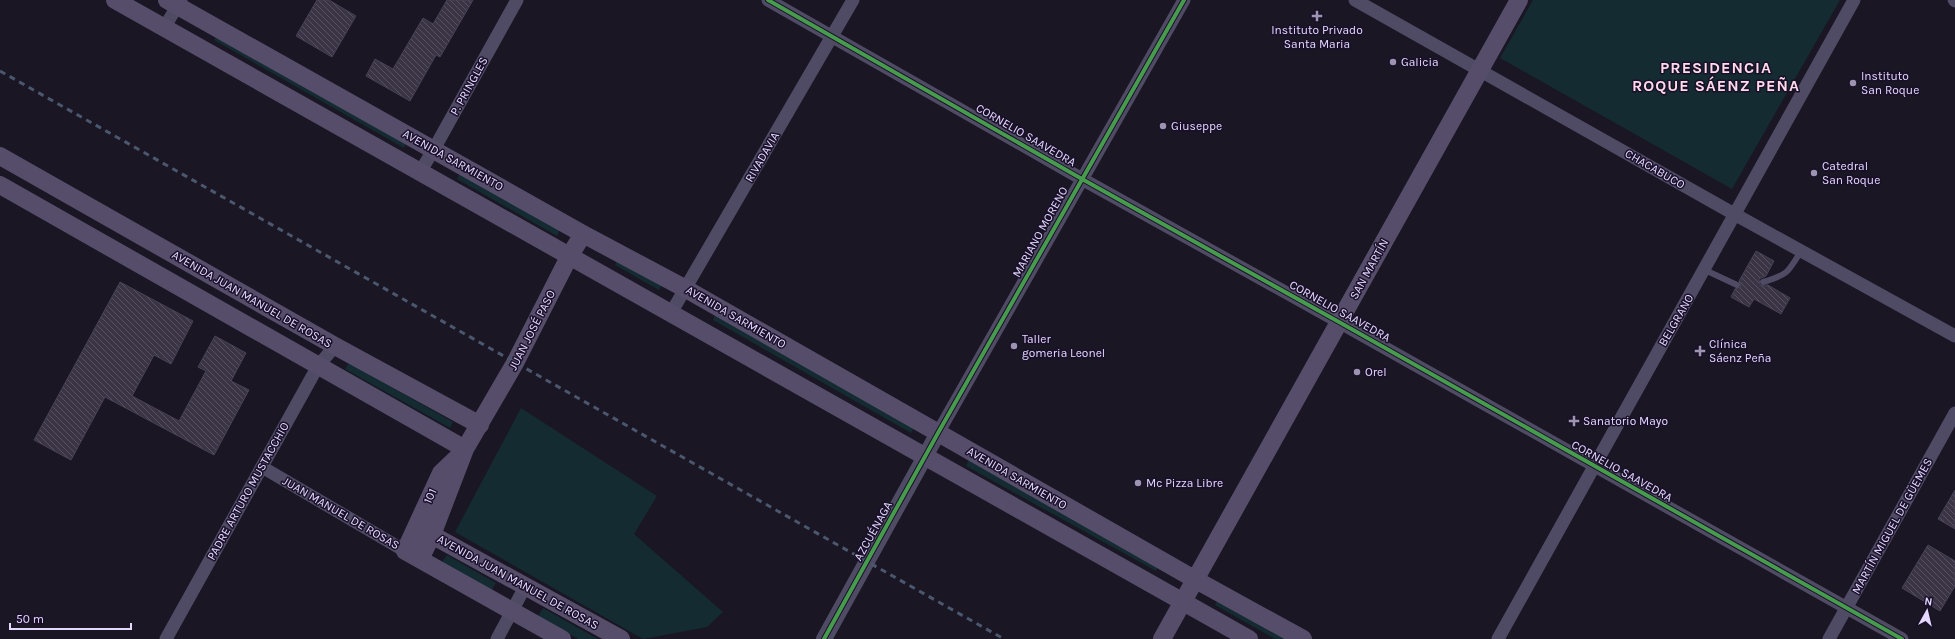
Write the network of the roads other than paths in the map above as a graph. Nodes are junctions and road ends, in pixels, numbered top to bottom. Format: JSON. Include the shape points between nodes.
{"nodes":[{"id":1,"x":115,"y":0,"type":"edge"},
{"id":2,"x":517,"y":0,"type":"edge"},
{"id":3,"x":768,"y":0,"type":"edge"},
{"id":4,"x":853,"y":0,"type":"edge"},
{"id":5,"x":1184,"y":0,"type":"edge"},
{"id":6,"x":1355,"y":0,"type":"edge"},
{"id":7,"x":1520,"y":0,"type":"edge"},
{"id":8,"x":1854,"y":0,"type":"edge"},
{"id":9,"x":175,"y":2,"type":"edge"},
{"id":10,"x":164,"y":28,"type":"junction"},
{"id":11,"x":833,"y":36,"type":"junction"},
{"id":12,"x":1481,"y":70,"type":"junction"},
{"id":13,"x":434,"y":149,"type":"junction"},
{"id":14,"x":0,"y":156,"type":"edge"},
{"id":15,"x":420,"y":172,"type":"junction"},
{"id":16,"x":1082,"y":179,"type":"junction"},
{"id":17,"x":0,"y":186,"type":"edge"},
{"id":18,"x":1736,"y":215,"type":"junction"},
{"id":19,"x":583,"y":234,"type":"junction"},
{"id":20,"x":1801,"y":251,"type":"junction"},
{"id":21,"x":569,"y":257,"type":"junction"},
{"id":22,"x":1705,"y":270,"type":"junction"},
{"id":23,"x":1763,"y":282,"type":"dead end"},
{"id":24,"x":1737,"y":286,"type":"dead end"},
{"id":25,"x":686,"y":289,"type":"junction"},
{"id":26,"x":671,"y":313,"type":"junction"},
{"id":27,"x":1339,"y":322,"type":"junction"},
{"id":28,"x":1955,"y":336,"type":"edge"},
{"id":29,"x":335,"y":346,"type":"junction"},
{"id":30,"x":318,"y":366,"type":"junction"},
{"id":31,"x":1955,"y":413,"type":"edge"},
{"id":32,"x":480,"y":425,"type":"junction"},
{"id":33,"x":938,"y":433,"type":"junction"},
{"id":34,"x":466,"y":450,"type":"junction"},
{"id":35,"x":926,"y":457,"type":"junction"},
{"id":36,"x":1593,"y":466,"type":"junction"},
{"id":37,"x":262,"y":467,"type":"junction"},
{"id":38,"x":432,"y":535,"type":"junction"},
{"id":39,"x":412,"y":555,"type":"junction"},
{"id":40,"x":1196,"y":580,"type":"junction"},
{"id":41,"x":526,"y":585,"type":"junction"},
{"id":42,"x":1183,"y":602,"type":"junction"},
{"id":43,"x":1846,"y":608,"type":"junction"},
{"id":44,"x":513,"y":611,"type":"junction"},
{"id":45,"x":166,"y":639,"type":"edge"},
{"id":46,"x":497,"y":639,"type":"edge"},
{"id":47,"x":562,"y":639,"type":"edge"},
{"id":48,"x":621,"y":639,"type":"edge"},
{"id":49,"x":824,"y":639,"type":"edge"},
{"id":50,"x":1162,"y":639,"type":"edge"},
{"id":51,"x":1249,"y":639,"type":"edge"},
{"id":52,"x":1303,"y":639,"type":"edge"},
{"id":53,"x":1498,"y":639,"type":"edge"},
{"id":54,"x":1829,"y":639,"type":"edge"},
{"id":55,"x":1902,"y":639,"type":"edge"}],
"edges":[{"from":1,"to":10,"type":"main road"},
{"from":2,"to":13,"type":"street","name":"P. PRINGLES"},
{"from":3,"to":11,"type":"street","name":"CORNELIO SAAVEDRA"},
{"from":4,"to":11,"type":"street","name":"RIVADAVIA"},
{"from":5,"to":16,"type":"street","name":"MARIANO MORENO"},
{"from":6,"to":12,"type":"street","name":"CHACABUCO"},
{"from":7,"to":12,"type":"main road","name":"SAN MARTÍN"},
{"from":8,"to":18,"type":"street","name":"BELGRANO"},
{"from":9,"to":10,"type":"street"},
{"from":9,"to":13,"type":"main road","name":"AVENIDA SARMIENTO"},
{"from":10,"to":15,"type":"main road"},
{"from":11,"to":16,"type":"street","name":"CORNELIO SAAVEDRA"},
{"from":11,"to":25,"type":"street","name":"RIVADAVIA"},
{"from":12,"to":18,"type":"street","name":"CHACABUCO"},
{"from":12,"to":27,"type":"main road","name":"SAN MARTÍN"},
{"from":13,"to":15,"type":"street","name":"P. PRINGLES"},
{"from":13,"to":19,"type":"main road","name":"AVENIDA SARMIENTO"},
{"from":14,"to":29,"type":"main road","name":"AVENIDA JUAN MANUEL DE ROSAS"},
{"from":15,"to":21,"type":"main road"},
{"from":16,"to":27,"type":"street","name":"CORNELIO SAAVEDRA"},
{"from":16,"to":33,"type":"street","name":"MARIANO MORENO"},
{"from":17,"to":30,"type":"main road","name":"AVENIDA JUAN MANUEL DE ROSAS"},
{"from":18,"to":20,"type":"street","name":"CHACABUCO"},
{"from":18,"to":22,"type":"street","name":"BELGRANO"},
{"from":19,"to":21,"type":"main road","name":"JUAN JOSÉ PASO"},
{"from":19,"to":25,"type":"main road","name":"AVENIDA SARMIENTO"},
{"from":20,"to":23,"type":"lane","via":[[1790,270],[1783,276]]},
{"from":20,"to":28,"type":"street","name":"CHACABUCO"},
{"from":21,"to":26,"type":"main road"},
{"from":21,"to":32,"type":"main road","name":"JUAN JOSÉ PASO"},
{"from":22,"to":24,"type":"lane"},
{"from":22,"to":36,"type":"street","name":"BELGRANO"},
{"from":25,"to":26,"type":"street","name":"RIVADAVIA"},
{"from":25,"to":33,"type":"main road","name":"AVENIDA SARMIENTO"},
{"from":26,"to":35,"type":"main road"},
{"from":27,"to":36,"type":"street","name":"CORNELIO SAAVEDRA"},
{"from":27,"to":40,"type":"main road","name":"SAN MARTÍN"},
{"from":29,"to":30,"type":"street","name":"PADRE ARTURO MUSTACCHIO"},
{"from":29,"to":32,"type":"main road","name":"AVENIDA JUAN MANUEL DE ROSAS"},
{"from":30,"to":34,"type":"main road","name":"AVENIDA JUAN MANUEL DE ROSAS"},
{"from":30,"to":37,"type":"street","name":"PADRE ARTURO MUSTACCHIO"},
{"from":31,"to":43,"type":"street","name":"MARTÍN MIGUEL DE GÜEMES"},
{"from":32,"to":34,"type":"main road","name":"AVENIDA JUAN MANUEL DE ROSAS"},
{"from":33,"to":35,"type":"street","name":"AZCUÉNAGA"},
{"from":33,"to":40,"type":"main road","name":"AVENIDA SARMIENTO"},
{"from":34,"to":38,"type":"main road","name":"AVENIDA JUAN MANUEL DE ROSAS"},
{"from":34,"to":39,"type":"main road","name":"101","via":[[441,473]]},
{"from":35,"to":42,"type":"main road"},
{"from":35,"to":49,"type":"street","name":"AZCUÉNAGA"},
{"from":36,"to":43,"type":"street","name":"CORNELIO SAAVEDRA"},
{"from":36,"to":53,"type":"street","name":"BELGRANO"},
{"from":37,"to":39,"type":"street","name":"JUAN MANUEL DE ROSAS"},
{"from":37,"to":45,"type":"street","name":"PADRE ARTURO MUSTACCHIO"},
{"from":38,"to":39,"type":"main road"},
{"from":38,"to":41,"type":"main road","name":"AVENIDA JUAN MANUEL DE ROSAS"},
{"from":39,"to":44,"type":"main road"},
{"from":40,"to":42,"type":"main road","name":"SAN MARTÍN"},
{"from":40,"to":52,"type":"main road","name":"AVENIDA SARMIENTO"},
{"from":41,"to":44,"type":"street"},
{"from":41,"to":48,"type":"main road","name":"AVENIDA JUAN MANUEL DE ROSAS"},
{"from":42,"to":50,"type":"main road","name":"SAN MARTÍN"},
{"from":42,"to":51,"type":"main road"},
{"from":43,"to":54,"type":"street","name":"MARTÍN MIGUEL DE GÜEMES"},
{"from":43,"to":55,"type":"street","name":"CORNELIO SAAVEDRA"},
{"from":44,"to":46,"type":"street"},
{"from":44,"to":47,"type":"main road"}]}
